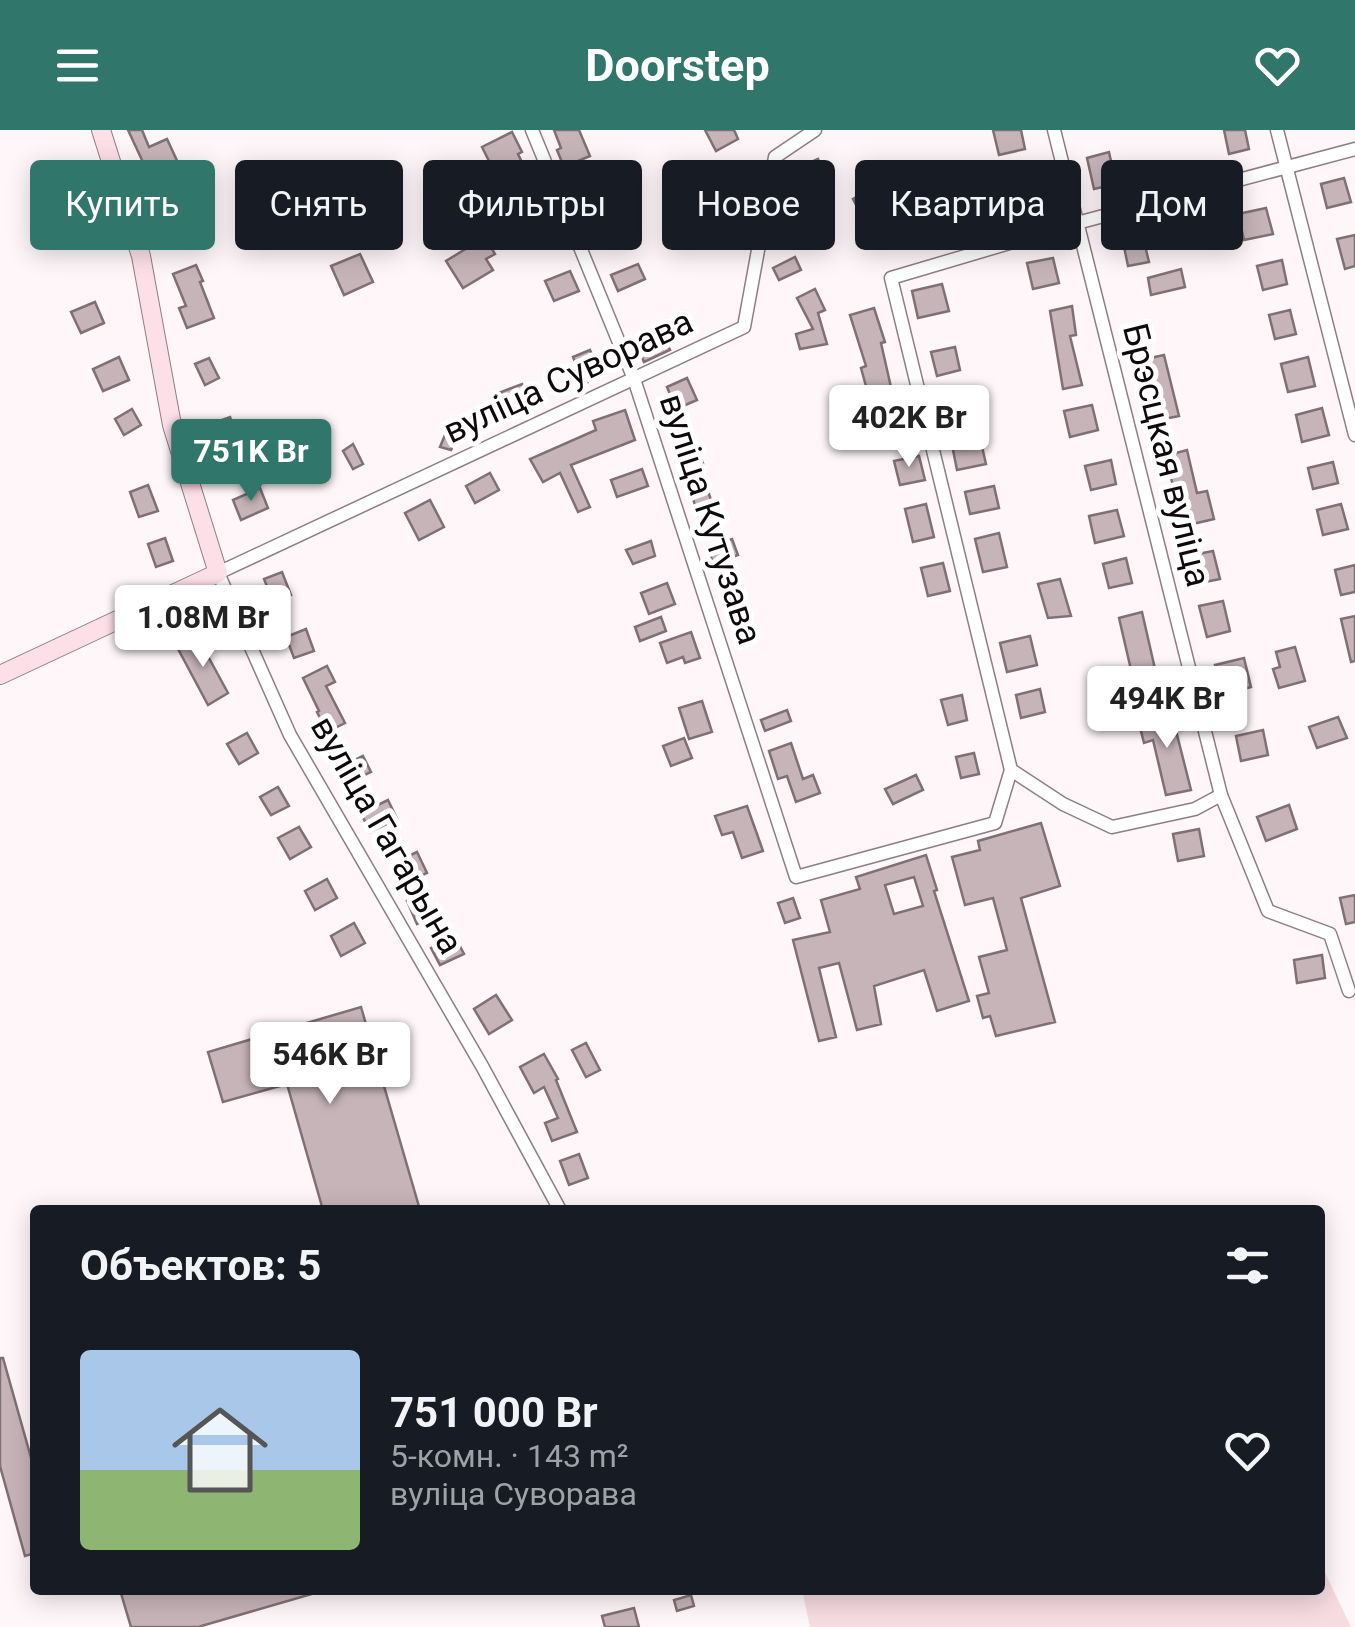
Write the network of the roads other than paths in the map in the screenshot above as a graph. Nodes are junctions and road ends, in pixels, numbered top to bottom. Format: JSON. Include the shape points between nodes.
{"nodes":[{"id":1,"x":102,"y":130,"type":"edge"},
{"id":2,"x":532,"y":130,"type":"edge"},
{"id":3,"x":816,"y":130,"type":"edge"},
{"id":4,"x":1054,"y":130,"type":"edge"},
{"id":5,"x":1277,"y":130,"type":"edge"},
{"id":6,"x":1355,"y":149,"type":"edge"},
{"id":7,"x":1061,"y":160,"type":"edge"},
{"id":8,"x":1286,"y":167,"type":"junction"},
{"id":9,"x":1081,"y":222,"type":"edge"},
{"id":10,"x":1081,"y":239,"type":"edge"},
{"id":11,"x":986,"y":250,"type":"edge"},
{"id":12,"x":634,"y":379,"type":"junction"},
{"id":13,"x":1355,"y":434,"type":"edge"},
{"id":14,"x":218,"y":573,"type":"junction"},
{"id":15,"x":0,"y":675,"type":"edge"},
{"id":16,"x":1011,"y":770,"type":"junction"},
{"id":17,"x":1221,"y":794,"type":"junction"},
{"id":18,"x":1349,"y":991,"type":"dead end"},
{"id":19,"x":557,"y":1205,"type":"edge"}],
"edges":[{"from":1,"to":14,"type":"street","name":"вуліца Гагарына","via":[[141,256],[172,425]]},
{"from":2,"to":12,"type":"street","name":"вуліца Кутузава"},
{"from":3,"to":12,"type":"street","name":"вуліца Суворава","via":[[775,157],[744,327]]},
{"from":4,"to":7,"type":"street","name":"Брэсцкая вуліца"},
{"from":5,"to":8,"type":"street"},
{"from":6,"to":8,"type":"street"},
{"from":8,"to":9,"type":"street"},
{"from":8,"to":13,"type":"street"},
{"from":10,"to":17,"type":"street","name":"Брэсцкая вуліца"},
{"from":11,"to":16,"type":"street","via":[[892,278]]},
{"from":12,"to":14,"type":"street","name":"вуліца Суворава"},
{"from":12,"to":16,"type":"street","name":"вуліца Кутузава","via":[[796,877],[995,823]]},
{"from":14,"to":15,"type":"street"},
{"from":14,"to":19,"type":"street","name":"вуліца Гагарына","via":[[290,735]]},
{"from":16,"to":17,"type":"street","via":[[1112,827],[1195,809]]},
{"from":17,"to":18,"type":"street","name":"Брэсцкая вуліца","via":[[1268,911],[1330,934]]}]}
